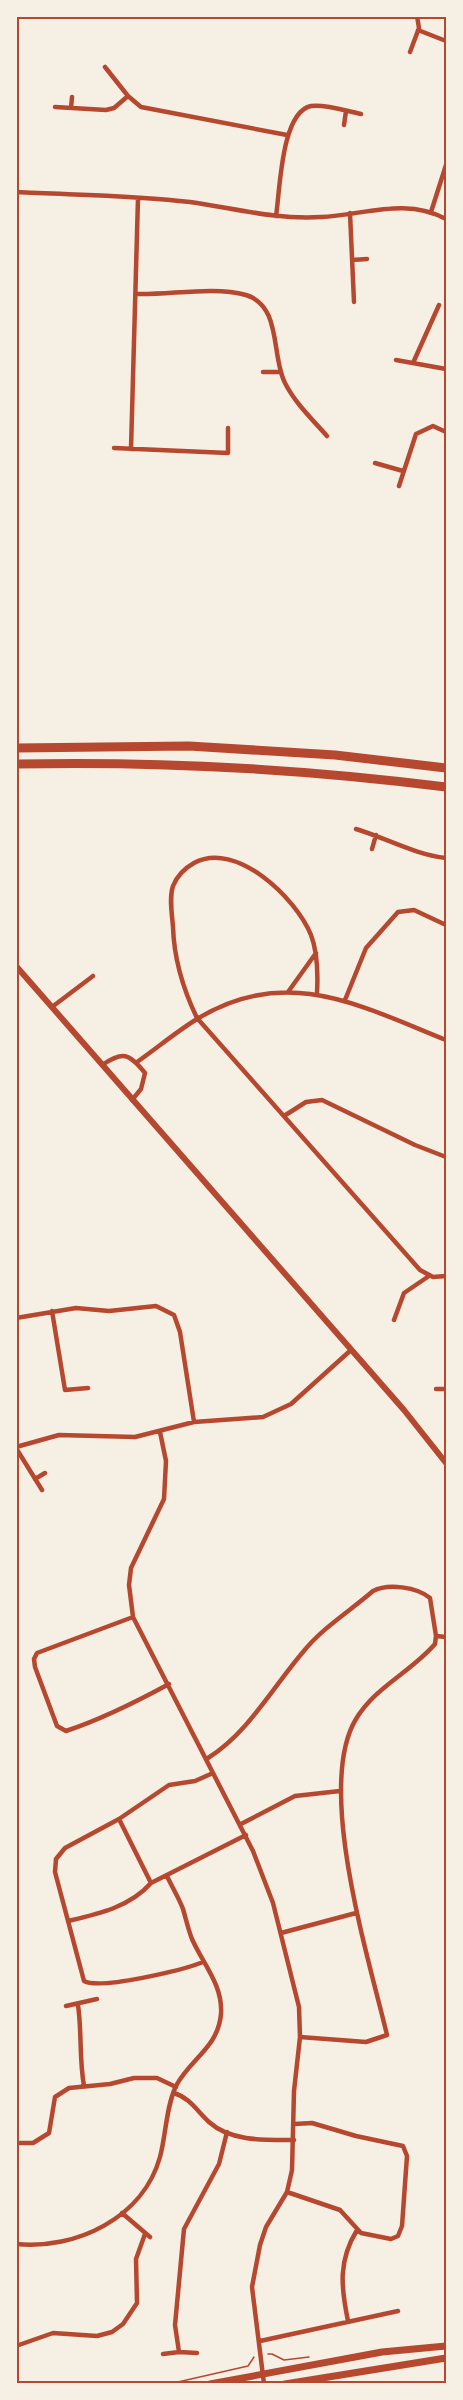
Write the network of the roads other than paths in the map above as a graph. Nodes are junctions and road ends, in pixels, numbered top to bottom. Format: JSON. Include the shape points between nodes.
{"nodes":[{"id":1,"x":417,"y":16,"type":"edge"},
{"id":2,"x":418,"y":30,"type":"junction"},
{"id":3,"x":447,"y":41,"type":"edge"},
{"id":4,"x":410,"y":52,"type":"dead end"},
{"id":5,"x":105,"y":67,"type":"dead end"},
{"id":6,"x":128,"y":96,"type":"junction"},
{"id":7,"x":72,"y":97,"type":"dead end"},
{"id":8,"x":55,"y":107,"type":"dead end"},
{"id":9,"x":71,"y":108,"type":"junction"},
{"id":10,"x":346,"y":111,"type":"junction"},
{"id":11,"x":362,"y":114,"type":"dead end"},
{"id":12,"x":344,"y":125,"type":"dead end"},
{"id":13,"x":287,"y":135,"type":"junction"},
{"id":14,"x":447,"y":165,"type":"edge"},
{"id":15,"x":16,"y":192,"type":"edge"},
{"id":16,"x":138,"y":198,"type":"junction"},
{"id":17,"x":431,"y":212,"type":"junction"},
{"id":18,"x":350,"y":213,"type":"junction"},
{"id":19,"x":276,"y":216,"type":"junction"},
{"id":20,"x":447,"y":219,"type":"edge"},
{"id":21,"x":367,"y":259,"type":"dead end"},
{"id":22,"x":352,"y":260,"type":"junction"},
{"id":23,"x":137,"y":294,"type":"junction"},
{"id":24,"x":354,"y":302,"type":"dead end"},
{"id":25,"x":439,"y":305,"type":"dead end"},
{"id":26,"x":396,"y":360,"type":"dead end"},
{"id":27,"x":413,"y":363,"type":"junction"},
{"id":28,"x":447,"y":369,"type":"edge"},
{"id":29,"x":263,"y":372,"type":"dead end"},
{"id":30,"x":280,"y":372,"type":"junction"},
{"id":31,"x":228,"y":428,"type":"dead end"},
{"id":32,"x":447,"y":432,"type":"edge"},
{"id":33,"x":327,"y":436,"type":"dead end"},
{"id":34,"x":114,"y":448,"type":"dead end"},
{"id":35,"x":131,"y":449,"type":"junction"},
{"id":36,"x":375,"y":464,"type":"dead end"},
{"id":37,"x":403,"y":471,"type":"junction"},
{"id":38,"x":399,"y":486,"type":"dead end"},
{"id":39,"x":16,"y":748,"type":"edge"},
{"id":40,"x":16,"y":764,"type":"edge"},
{"id":41,"x":447,"y":768,"type":"edge"},
{"id":42,"x":447,"y":787,"type":"edge"},
{"id":43,"x":356,"y":829,"type":"dead end"},
{"id":44,"x":376,"y":835,"type":"junction"},
{"id":45,"x":372,"y":849,"type":"dead end"},
{"id":46,"x":447,"y":858,"type":"edge"},
{"id":47,"x":447,"y":925,"type":"edge"},
{"id":48,"x":316,"y":953,"type":"junction"},
{"id":49,"x":16,"y":966,"type":"edge"},
{"id":50,"x":93,"y":976,"type":"dead end"},
{"id":51,"x":288,"y":992,"type":"junction"},
{"id":52,"x":317,"y":993,"type":"junction"},
{"id":53,"x":345,"y":1000,"type":"junction"},
{"id":54,"x":52,"y":1007,"type":"junction"},
{"id":55,"x":197,"y":1018,"type":"junction"},
{"id":56,"x":447,"y":1040,"type":"edge"},
{"id":57,"x":137,"y":1062,"type":"junction"},
{"id":58,"x":102,"y":1065,"type":"junction"},
{"id":59,"x":132,"y":1100,"type":"junction"},
{"id":60,"x":284,"y":1116,"type":"junction"},
{"id":61,"x":447,"y":1157,"type":"edge"},
{"id":62,"x":429,"y":1276,"type":"junction"},
{"id":63,"x":447,"y":1276,"type":"edge"},
{"id":64,"x":52,"y":1311,"type":"junction"},
{"id":65,"x":16,"y":1318,"type":"edge"},
{"id":66,"x":394,"y":1320,"type":"dead end"},
{"id":67,"x":351,"y":1350,"type":"junction"},
{"id":68,"x":88,"y":1388,"type":"dead end"},
{"id":69,"x":436,"y":1389,"type":"dead end"},
{"id":70,"x":447,"y":1389,"type":"edge"},
{"id":71,"x":194,"y":1422,"type":"junction"},
{"id":72,"x":160,"y":1432,"type":"junction"},
{"id":73,"x":16,"y":1448,"type":"edge"},
{"id":74,"x":447,"y":1463,"type":"edge"},
{"id":75,"x":45,"y":1473,"type":"dead end"},
{"id":76,"x":35,"y":1479,"type":"junction"},
{"id":77,"x":42,"y":1491,"type":"dead end"},
{"id":78,"x":133,"y":1617,"type":"junction"},
{"id":79,"x":436,"y":1636,"type":"junction"},
{"id":80,"x":447,"y":1637,"type":"edge"},
{"id":81,"x":169,"y":1684,"type":"junction"},
{"id":82,"x":208,"y":1758,"type":"junction"},
{"id":83,"x":213,"y":1773,"type":"junction"},
{"id":84,"x":339,"y":1791,"type":"junction"},
{"id":85,"x":119,"y":1819,"type":"junction"},
{"id":86,"x":241,"y":1824,"type":"junction"},
{"id":87,"x":246,"y":1835,"type":"junction"},
{"id":88,"x":167,"y":1876,"type":"junction"},
{"id":89,"x":151,"y":1883,"type":"junction"},
{"id":90,"x":356,"y":1912,"type":"junction"},
{"id":91,"x":68,"y":1921,"type":"junction"},
{"id":92,"x":281,"y":1934,"type":"junction"},
{"id":93,"x":203,"y":1962,"type":"junction"},
{"id":94,"x":98,"y":1999,"type":"dead end"},
{"id":95,"x":78,"y":2005,"type":"junction"},
{"id":96,"x":66,"y":2006,"type":"dead end"},
{"id":97,"x":300,"y":2037,"type":"junction"},
{"id":98,"x":84,"y":2086,"type":"junction"},
{"id":99,"x":176,"y":2087,"type":"junction"},
{"id":100,"x":174,"y":2093,"type":"junction"},
{"id":101,"x":294,"y":2124,"type":"junction"},
{"id":102,"x":227,"y":2132,"type":"junction"},
{"id":103,"x":294,"y":2140,"type":"junction"},
{"id":104,"x":16,"y":2143,"type":"edge"},
{"id":105,"x":287,"y":2192,"type":"junction"},
{"id":106,"x":122,"y":2213,"type":"junction"},
{"id":107,"x":357,"y":2230,"type":"junction"},
{"id":108,"x":16,"y":2244,"type":"edge"},
{"id":109,"x":398,"y":2311,"type":"dead end"},
{"id":110,"x":348,"y":2321,"type":"junction"},
{"id":111,"x":260,"y":2341,"type":"junction"},
{"id":112,"x":16,"y":2346,"type":"edge"},
{"id":113,"x":447,"y":2346,"type":"edge"},
{"id":114,"x":179,"y":2352,"type":"junction"},
{"id":115,"x":197,"y":2353,"type":"dead end"},
{"id":116,"x":163,"y":2354,"type":"dead end"},
{"id":117,"x":447,"y":2358,"type":"edge"},
{"id":118,"x":264,"y":2372,"type":"junction"},
{"id":119,"x":210,"y":2384,"type":"edge"},
{"id":120,"x":264,"y":2384,"type":"edge"},
{"id":121,"x":285,"y":2384,"type":"edge"}],
"edges":[{"from":1,"to":2,"type":"street"},
{"from":2,"to":3,"type":"street"},
{"from":2,"to":4,"type":"street"},
{"from":5,"to":6,"type":"street"},
{"from":6,"to":9,"type":"street","via":[[114,108]]},
{"from":6,"to":13,"type":"street","via":[[155,112]]},
{"from":7,"to":9,"type":"street"},
{"from":8,"to":9,"type":"street"},
{"from":10,"to":11,"type":"street"},
{"from":10,"to":12,"type":"street"},
{"from":10,"to":13,"type":"street","via":[[309,106],[293,120]]},
{"from":13,"to":19,"type":"street"},
{"from":14,"to":17,"type":"street"},
{"from":15,"to":16,"type":"street"},
{"from":16,"to":19,"type":"street"},
{"from":16,"to":23,"type":"street"},
{"from":17,"to":18,"type":"street","via":[[391,207]]},
{"from":17,"to":20,"type":"street"},
{"from":18,"to":19,"type":"street"},
{"from":18,"to":22,"type":"street"},
{"from":21,"to":22,"type":"street"},
{"from":22,"to":24,"type":"street"},
{"from":23,"to":30,"type":"street","via":[[220,292],[252,298],[267,310]]},
{"from":23,"to":35,"type":"street"},
{"from":25,"to":27,"type":"street"},
{"from":26,"to":27,"type":"street"},
{"from":27,"to":28,"type":"street"},
{"from":29,"to":30,"type":"street"},
{"from":30,"to":33,"type":"street","via":[[299,406]]},
{"from":31,"to":35,"type":"street","via":[[228,453]]},
{"from":32,"to":37,"type":"street","via":[[433,426],[419,431]]},
{"from":34,"to":35,"type":"street"},
{"from":36,"to":37,"type":"street"},
{"from":37,"to":38,"type":"street"},
{"from":39,"to":41,"type":"highway","via":[[189,746],[335,755]]},
{"from":40,"to":42,"type":"highway","via":[[194,764],[329,773]]},
{"from":43,"to":44,"type":"street"},
{"from":44,"to":45,"type":"street"},
{"from":44,"to":46,"type":"street"},
{"from":47,"to":53,"type":"street","via":[[414,910],[398,912],[366,948]]},
{"from":48,"to":51,"type":"street"},
{"from":48,"to":52,"type":"street"},
{"from":48,"to":55,"type":"street","via":[[310,934],[290,901],[252,869],[218,856],[190,866],[180,873],[173,886],[174,947],[187,998]]},
{"from":49,"to":54,"type":"street"},
{"from":50,"to":54,"type":"street"},
{"from":51,"to":52,"type":"street"},
{"from":51,"to":55,"type":"street","via":[[242,998]]},
{"from":52,"to":53,"type":"street"},
{"from":53,"to":56,"type":"street"},
{"from":54,"to":58,"type":"street"},
{"from":55,"to":57,"type":"street"},
{"from":55,"to":60,"type":"street"},
{"from":57,"to":58,"type":"street","via":[[129,1056],[116,1055]]},
{"from":57,"to":59,"type":"street","via":[[145,1073],[141,1089]]},
{"from":58,"to":59,"type":"street"},
{"from":59,"to":67,"type":"street"},
{"from":60,"to":61,"type":"street","via":[[298,1106],[322,1100]]},
{"from":60,"to":62,"type":"street","via":[[411,1261]]},
{"from":62,"to":63,"type":"street"},
{"from":62,"to":66,"type":"street","via":[[404,1293]]},
{"from":64,"to":65,"type":"street"},
{"from":64,"to":68,"type":"street","via":[[65,1390]]},
{"from":64,"to":71,"type":"street","via":[[116,1311],[156,1306],[169,1311],[180,1332]]},
{"from":67,"to":71,"type":"street","via":[[291,1404],[263,1417]]},
{"from":67,"to":74,"type":"street"},
{"from":69,"to":70,"type":"street"},
{"from":71,"to":72,"type":"street"},
{"from":72,"to":73,"type":"street","via":[[135,1437],[59,1435]]},
{"from":72,"to":78,"type":"street","via":[[166,1461],[164,1499],[131,1568]]},
{"from":73,"to":76,"type":"street"},
{"from":75,"to":76,"type":"street"},
{"from":76,"to":77,"type":"street"},
{"from":78,"to":81,"type":"street"},
{"from":78,"to":81,"type":"street","via":[[38,1653],[35,1667],[57,1726],[66,1731],[98,1720]]},
{"from":79,"to":80,"type":"street"},
{"from":79,"to":82,"type":"street","via":[[432,1603],[427,1595],[386,1587],[373,1591],[303,1651],[239,1731]]},
{"from":79,"to":84,"type":"street","via":[[428,1652],[384,1687],[356,1720],[348,1736]]},
{"from":81,"to":82,"type":"street"},
{"from":82,"to":83,"type":"street"},
{"from":83,"to":85,"type":"street","via":[[169,1785]]},
{"from":83,"to":86,"type":"street"},
{"from":84,"to":86,"type":"street","via":[[295,1796]]},
{"from":84,"to":90,"type":"street"},
{"from":85,"to":89,"type":"street"},
{"from":85,"to":91,"type":"street","via":[[64,1848],[56,1859],[55,1872]]},
{"from":86,"to":87,"type":"street"},
{"from":87,"to":88,"type":"street"},
{"from":87,"to":92,"type":"street","via":[[266,1882]]},
{"from":88,"to":89,"type":"street"},
{"from":88,"to":93,"type":"street"},
{"from":89,"to":91,"type":"street","via":[[123,1905]]},
{"from":90,"to":92,"type":"street"},
{"from":90,"to":97,"type":"street","via":[[387,2035],[366,2042]]},
{"from":91,"to":93,"type":"street","via":[[84,1981],[90,1984],[189,1968]]},
{"from":92,"to":97,"type":"street","via":[[294,1980]]},
{"from":93,"to":99,"type":"street","via":[[218,1991],[219,2024],[208,2049]]},
{"from":94,"to":95,"type":"street"},
{"from":95,"to":96,"type":"street"},
{"from":95,"to":98,"type":"street","via":[[79,2061]]},
{"from":97,"to":101,"type":"street"},
{"from":98,"to":99,"type":"street","via":[[144,2077]]},
{"from":98,"to":104,"type":"street","via":[[69,2088],[55,2097],[51,2126],[42,2139]]},
{"from":99,"to":100,"type":"street"},
{"from":100,"to":102,"type":"street","via":[[189,2100],[209,2122]]},
{"from":100,"to":106,"type":"street","via":[[159,2160],[143,2190]]},
{"from":101,"to":103,"type":"street"},
{"from":101,"to":107,"type":"street","via":[[312,2123],[399,2144],[406,2151],[403,2221],[398,2236],[391,2239]]},
{"from":102,"to":103,"type":"street","via":[[263,2140]]},
{"from":102,"to":114,"type":"street","via":[[216,2170],[184,2229],[175,2325]]},
{"from":103,"to":105,"type":"street"},
{"from":105,"to":107,"type":"street","via":[[340,2210]]},
{"from":105,"to":111,"type":"street","via":[[266,2227],[254,2266],[252,2287]]},
{"from":106,"to":108,"type":"street","via":[[73,2240]]},
{"from":106,"to":112,"type":"street","via":[[148,2235],[136,2259],[137,2303],[123,2324],[97,2336],[53,2333]]},
{"from":107,"to":110,"type":"street","via":[[347,2246],[342,2268]]},
{"from":109,"to":110,"type":"street"},
{"from":110,"to":111,"type":"street"},
{"from":111,"to":118,"type":"street"},
{"from":113,"to":118,"type":"main road","via":[[382,2352]]},
{"from":114,"to":115,"type":"street"},
{"from":114,"to":116,"type":"street"},
{"from":117,"to":121,"type":"main road"},
{"from":118,"to":119,"type":"main road"},
{"from":118,"to":120,"type":"street"}]}
